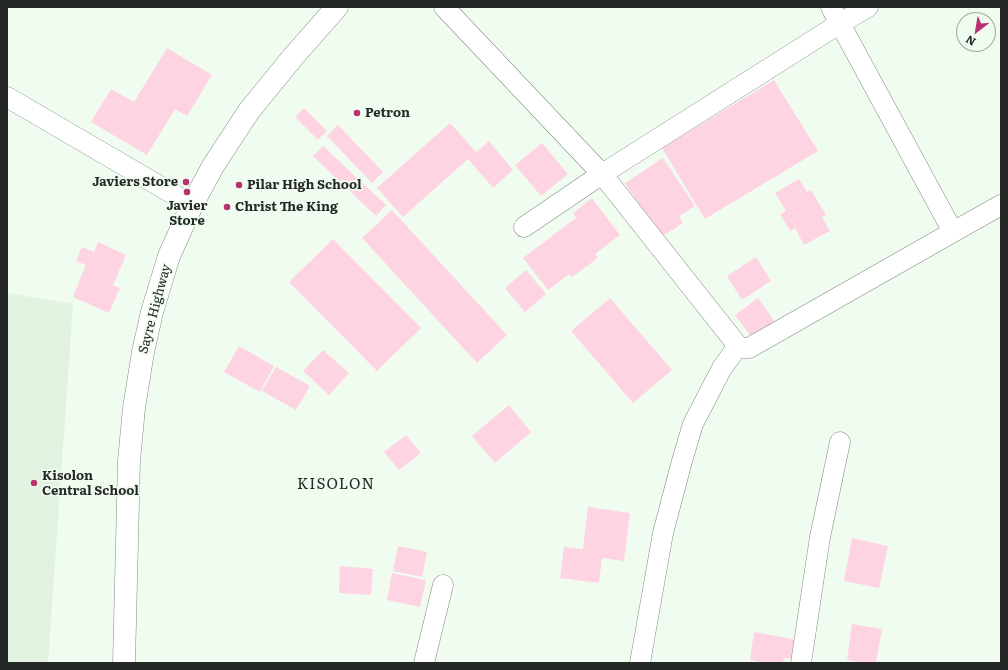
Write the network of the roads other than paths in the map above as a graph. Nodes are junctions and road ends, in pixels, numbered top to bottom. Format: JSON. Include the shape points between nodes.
{"nodes":[{"id":1,"x":338,"y":7,"type":"edge"},
{"id":2,"x":444,"y":7,"type":"edge"},
{"id":3,"x":868,"y":7,"type":"edge"},
{"id":4,"x":835,"y":15,"type":"edge"},
{"id":5,"x":7,"y":97,"type":"edge"},
{"id":6,"x":602,"y":174,"type":"junction"},
{"id":7,"x":192,"y":205,"type":"junction"},
{"id":8,"x":1001,"y":205,"type":"edge"},
{"id":9,"x":524,"y":227,"type":"dead end"},
{"id":10,"x":953,"y":232,"type":"junction"},
{"id":11,"x":738,"y":346,"type":"junction"},
{"id":12,"x":840,"y":442,"type":"dead end"},
{"id":13,"x":443,"y":585,"type":"dead end"},
{"id":14,"x":124,"y":663,"type":"edge"},
{"id":15,"x":424,"y":663,"type":"edge"},
{"id":16,"x":640,"y":663,"type":"edge"},
{"id":17,"x":801,"y":663,"type":"edge"}],
"edges":[{"from":1,"to":7,"type":"highway","name":"Sayre Highway","via":[[249,111]]},
{"from":2,"to":6,"type":"street"},
{"from":3,"to":4,"type":"street"},
{"from":4,"to":6,"type":"street"},
{"from":4,"to":10,"type":"street"},
{"from":5,"to":7,"type":"street"},
{"from":6,"to":9,"type":"street"},
{"from":6,"to":11,"type":"street"},
{"from":7,"to":14,"type":"highway","name":"Sayre Highway","via":[[169,256],[152,312],[134,408],[129,461]]},
{"from":8,"to":10,"type":"street"},
{"from":10,"to":11,"type":"street","via":[[749,348]]},
{"from":11,"to":16,"type":"street","via":[[722,368],[693,424],[663,533]]},
{"from":12,"to":17,"type":"street","via":[[820,537]]},
{"from":13,"to":15,"type":"street"}]}
